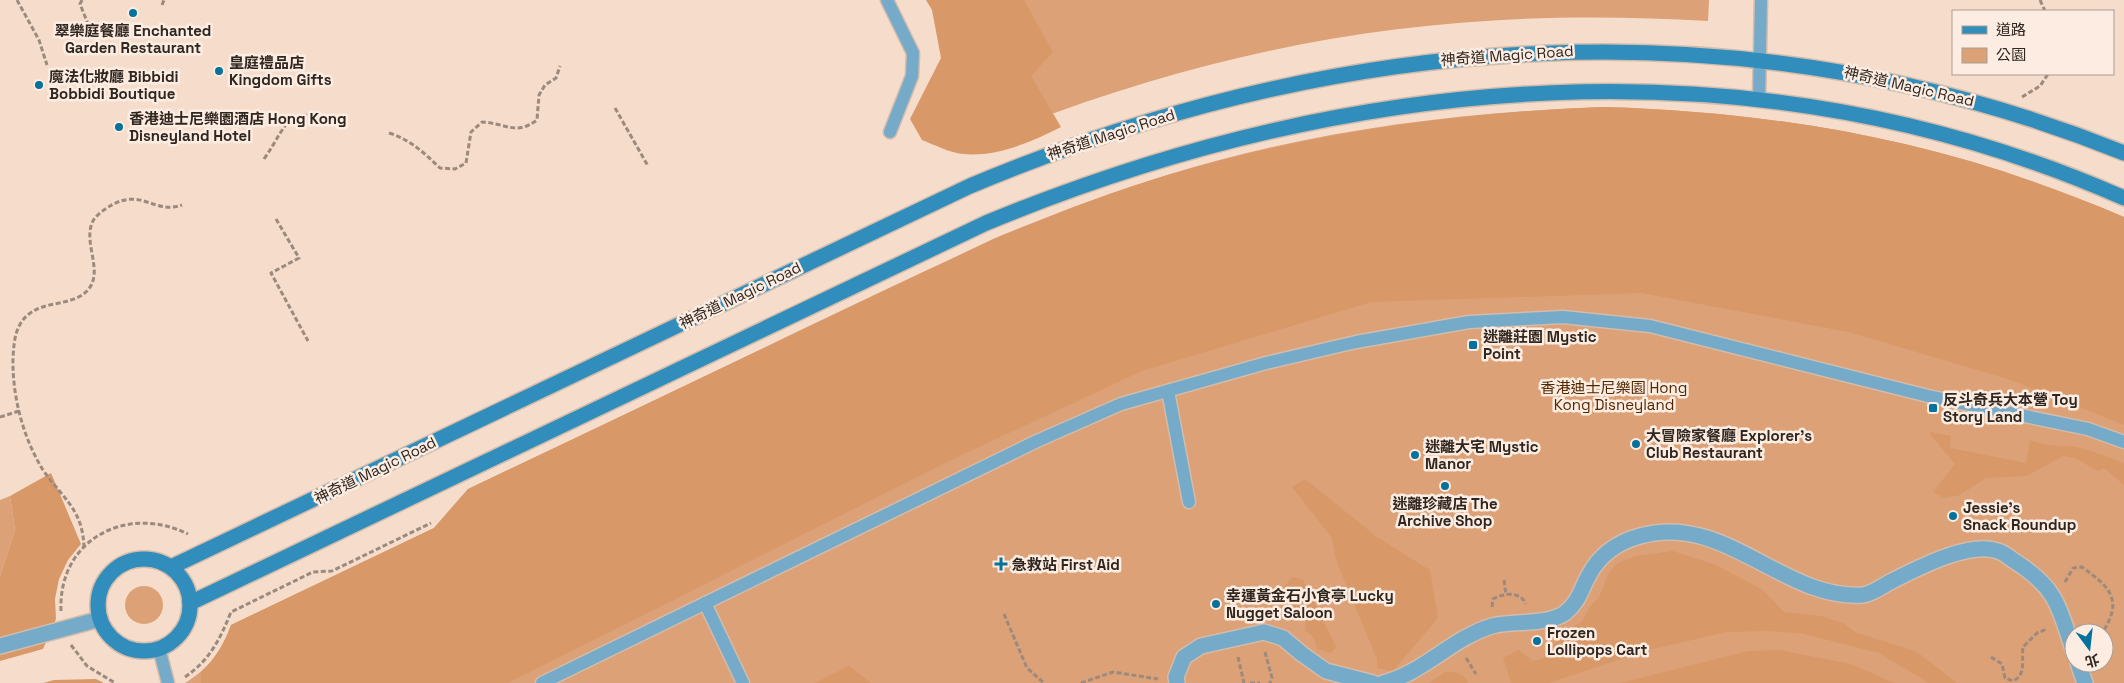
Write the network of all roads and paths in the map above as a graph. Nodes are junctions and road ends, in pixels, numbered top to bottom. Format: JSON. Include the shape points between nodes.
{"nodes":[{"id":1,"x":16,"y":0,"type":"edge"},
{"id":2,"x":82,"y":0,"type":"edge"},
{"id":3,"x":164,"y":0,"type":"edge"},
{"id":4,"x":887,"y":0,"type":"edge"},
{"id":5,"x":1761,"y":0,"type":"edge"},
{"id":6,"x":162,"y":4,"type":"dead end"},
{"id":7,"x":104,"y":34,"type":"dead end"},
{"id":8,"x":1760,"y":58,"type":"junction"},
{"id":9,"x":47,"y":65,"type":"dead end"},
{"id":10,"x":560,"y":66,"type":"dead end"},
{"id":11,"x":2047,"y":75,"type":"edge"},
{"id":12,"x":2022,"y":97,"type":"dead end"},
{"id":13,"x":1759,"y":100,"type":"junction"},
{"id":14,"x":615,"y":108,"type":"dead end"},
{"id":15,"x":333,"y":119,"type":"dead end"},
{"id":16,"x":890,"y":132,"type":"dead end"},
{"id":17,"x":389,"y":133,"type":"dead end"},
{"id":18,"x":2124,"y":153,"type":"edge"},
{"id":19,"x":264,"y":158,"type":"dead end"},
{"id":20,"x":648,"y":166,"type":"dead end"},
{"id":21,"x":2124,"y":198,"type":"edge"},
{"id":22,"x":182,"y":205,"type":"dead end"},
{"id":23,"x":276,"y":218,"type":"dead end"},
{"id":24,"x":308,"y":341,"type":"dead end"},
{"id":25,"x":1168,"y":391,"type":"junction"},
{"id":26,"x":18,"y":411,"type":"junction"},
{"id":27,"x":0,"y":417,"type":"edge"},
{"id":28,"x":2124,"y":442,"type":"edge"},
{"id":29,"x":1189,"y":502,"type":"dead end"},
{"id":30,"x":431,"y":523,"type":"dead end"},
{"id":31,"x":188,"y":534,"type":"dead end"},
{"id":32,"x":84,"y":548,"type":"junction"},
{"id":33,"x":172,"y":567,"type":"junction"},
{"id":34,"x":1504,"y":580,"type":"dead end"},
{"id":35,"x":2050,"y":590,"type":"junction"},
{"id":36,"x":1506,"y":595,"type":"junction"},
{"id":37,"x":705,"y":603,"type":"junction"},
{"id":38,"x":190,"y":604,"type":"junction"},
{"id":39,"x":1527,"y":606,"type":"dead end"},
{"id":40,"x":1492,"y":610,"type":"dead end"},
{"id":41,"x":1004,"y":614,"type":"dead end"},
{"id":42,"x":100,"y":619,"type":"junction"},
{"id":43,"x":2065,"y":623,"type":"edge"},
{"id":44,"x":2110,"y":623,"type":"edge"},
{"id":45,"x":2064,"y":627,"type":"edge"},
{"id":46,"x":64,"y":629,"type":"junction"},
{"id":47,"x":1260,"y":632,"type":"junction"},
{"id":48,"x":1233,"y":637,"type":"junction"},
{"id":49,"x":0,"y":646,"type":"edge"},
{"id":50,"x":159,"y":648,"type":"junction"},
{"id":51,"x":1991,"y":658,"type":"dead end"},
{"id":52,"x":173,"y":682,"type":"edge"},
{"id":53,"x":1177,"y":682,"type":"edge"},
{"id":54,"x":115,"y":683,"type":"edge"},
{"id":55,"x":542,"y":683,"type":"edge"},
{"id":56,"x":743,"y":683,"type":"edge"},
{"id":57,"x":1044,"y":683,"type":"edge"},
{"id":58,"x":1081,"y":683,"type":"edge"},
{"id":59,"x":1244,"y":683,"type":"edge"},
{"id":60,"x":1250,"y":683,"type":"edge"},
{"id":61,"x":1260,"y":683,"type":"edge"},
{"id":62,"x":1270,"y":683,"type":"edge"},
{"id":63,"x":1373,"y":683,"type":"edge"},
{"id":64,"x":1382,"y":683,"type":"edge"}],
"edges":[{"from":1,"to":9,"type":"path","via":[[38,40]]},
{"from":2,"to":7,"type":"path","via":[[80,4],[90,29]]},
{"from":3,"to":6,"type":"path"},
{"from":4,"to":16,"type":"lane","via":[[913,53],[912,76]]},
{"from":5,"to":8,"type":"lane"},
{"from":8,"to":13,"type":"lane"},
{"from":8,"to":18,"type":"street","name":"神奇道 Magic Road","via":[[1869,75],[1933,90],[2051,125]]},
{"from":8,"to":33,"type":"street","name":"神奇道 Magic Road","via":[[1605,49],[1472,56],[1299,83],[1144,121],[1030,160],[970,186]]},
{"from":10,"to":17,"type":"path","via":[[556,78],[544,85],[539,95],[537,120],[526,128],[482,122],[471,132],[466,163],[455,169],[440,168],[418,147]]},
{"from":11,"to":12,"type":"path","via":[[2040,86]]},
{"from":13,"to":21,"type":"street","via":[[1860,115],[1923,129],[2048,167]]},
{"from":13,"to":38,"type":"street","via":[[1604,90],[1476,97],[1307,122],[1226,141],[1113,174],[1044,198],[932,247]]},
{"from":14,"to":20,"type":"path"},
{"from":15,"to":19,"type":"path","via":[[316,114],[299,116],[285,124]]},
{"from":22,"to":26,"type":"path","via":[[172,209],[132,198],[118,201],[93,220],[89,237],[95,264],[93,283],[82,295],[30,312],[18,325],[13,364]]},
{"from":23,"to":24,"type":"path","via":[[299,258],[270,274]]},
{"from":25,"to":28,"type":"lane","via":[[1356,342],[1468,322],[1563,318],[1650,326],[1875,384],[2088,430]]},
{"from":25,"to":29,"type":"lane"},
{"from":25,"to":37,"type":"lane","via":[[1121,404],[1037,441]]},
{"from":26,"to":27,"type":"path"},
{"from":26,"to":32,"type":"path","via":[[42,467],[79,517]]},
{"from":30,"to":52,"type":"path","via":[[332,571],[313,572],[231,612],[210,656],[198,668]]},
{"from":31,"to":32,"type":"path","via":[[161,524],[133,523],[109,529]]},
{"from":32,"to":46,"type":"path","via":[[71,565],[63,586],[60,600]]},
{"from":33,"to":38,"type":"street","via":[[183,580]]},
{"from":33,"to":42,"type":"street","via":[[143,559],[115,570],[100,592]]},
{"from":34,"to":36,"type":"path"},
{"from":35,"to":43,"type":"street"},
{"from":35,"to":44,"type":"path","via":[[2063,585],[2074,568],[2082,567],[2108,588],[2115,602]]},
{"from":35,"to":64,"type":"street","via":[[2038,577],[1998,551],[1972,550],[1948,555],[1865,595],[1834,594],[1777,572],[1734,547],[1698,534],[1664,532],[1627,540],[1603,555],[1589,575],[1581,596],[1564,614],[1538,621],[1494,625],[1459,640],[1396,680]]},
{"from":36,"to":39,"type":"path","via":[[1522,597]]},
{"from":36,"to":40,"type":"path","via":[[1494,599]]},
{"from":37,"to":55,"type":"lane"},
{"from":37,"to":56,"type":"lane"},
{"from":38,"to":50,"type":"street","via":[[182,631]]},
{"from":41,"to":57,"type":"path","via":[[1027,668]]},
{"from":42,"to":46,"type":"street"},
{"from":42,"to":50,"type":"street","via":[[109,634],[124,646],[141,650]]},
{"from":45,"to":51,"type":"path","via":[[2045,629],[2031,637],[2023,647],[2021,675],[2013,681],[2004,678],[2002,664]]},
{"from":46,"to":49,"type":"street"},
{"from":46,"to":54,"type":"path","via":[[69,642],[87,666]]},
{"from":47,"to":48,"type":"street"},
{"from":47,"to":62,"type":"path","via":[[1272,678]]},
{"from":47,"to":63,"type":"street","via":[[1283,638],[1326,671]]},
{"from":48,"to":53,"type":"street","via":[[1201,646],[1184,657]]},
{"from":48,"to":59,"type":"path"},
{"from":50,"to":52,"type":"lane"},
{"from":53,"to":58,"type":"path","via":[[1113,672]]},
{"from":60,"to":61,"type":"path"}]}
